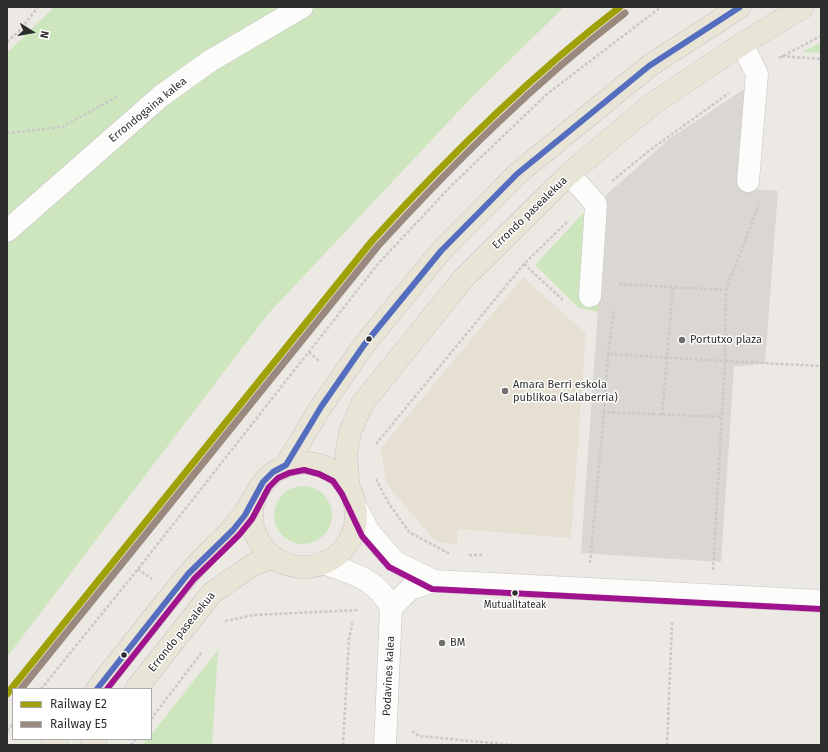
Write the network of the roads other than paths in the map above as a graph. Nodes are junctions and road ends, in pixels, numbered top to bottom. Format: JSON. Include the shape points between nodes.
{"nodes":[{"id":1,"x":302,"y":7,"type":"edge"},
{"id":2,"x":740,"y":7,"type":"edge"},
{"id":3,"x":803,"y":7,"type":"edge"},
{"id":4,"x":742,"y":44,"type":"junction"},
{"id":5,"x":569,"y":174,"type":"junction"},
{"id":6,"x":748,"y":181,"type":"dead end"},
{"id":7,"x":7,"y":231,"type":"edge"},
{"id":8,"x":590,"y":296,"type":"dead end"},
{"id":9,"x":286,"y":465,"type":"junction"},
{"id":10,"x":256,"y":494,"type":"junction"},
{"id":11,"x":352,"y":497,"type":"junction"},
{"id":12,"x":275,"y":558,"type":"junction"},
{"id":13,"x":322,"y":563,"type":"junction"},
{"id":14,"x":434,"y":581,"type":"junction"},
{"id":15,"x":821,"y":600,"type":"edge"},
{"id":16,"x":391,"y":608,"type":"junction"},
{"id":17,"x":98,"y":688,"type":"edge"},
{"id":18,"x":137,"y":688,"type":"edge"},
{"id":19,"x":385,"y":745,"type":"edge"}],
"edges":[{"from":1,"to":7,"type":"street","name":"Errondogaina kalea","via":[[210,61],[161,96]]},
{"from":2,"to":9,"type":"main road","via":[[649,66],[517,174],[441,251],[364,345],[321,407]]},
{"from":3,"to":4,"type":"main road","name":"Errondo pasealekua"},
{"from":4,"to":5,"type":"main road","name":"Errondo pasealekua","via":[[651,105]]},
{"from":4,"to":6,"type":"street","via":[[757,74]]},
{"from":5,"to":8,"type":"street","via":[[596,204]]},
{"from":5,"to":11,"type":"main road","name":"Errondo pasealekua","via":[[463,278],[362,404],[350,432],[346,455]]},
{"from":9,"to":10,"type":"main road","via":[[273,472]]},
{"from":9,"to":11,"type":"main road","via":[[304,462],[322,466],[338,475]]},
{"from":10,"to":12,"type":"main road","via":[[252,512],[254,530],[262,546]]},
{"from":10,"to":17,"type":"main road","via":[[245,515],[233,530],[188,574]]},
{"from":11,"to":13,"type":"main road","via":[[354,526],[345,546],[335,556]]},
{"from":11,"to":14,"type":"street","via":[[369,532],[396,562]]},
{"from":12,"to":13,"type":"main road","via":[[290,565]]},
{"from":12,"to":18,"type":"main road","name":"Errondo pasealekua","via":[[254,564],[212,593]]},
{"from":13,"to":16,"type":"street","via":[[368,580],[386,597]]},
{"from":14,"to":15,"type":"street"},
{"from":14,"to":16,"type":"street","via":[[410,589]]},
{"from":16,"to":19,"type":"street","name":"Podavines kalea"}]}
